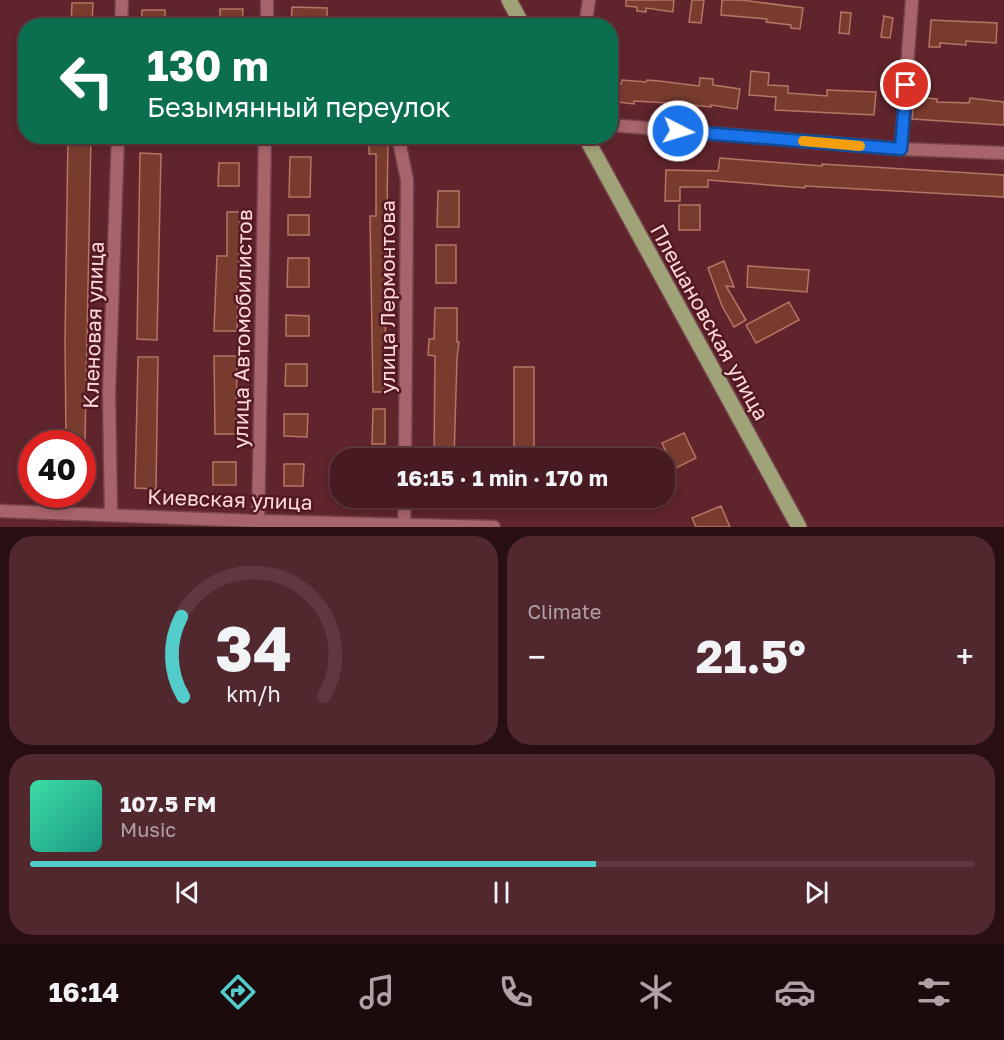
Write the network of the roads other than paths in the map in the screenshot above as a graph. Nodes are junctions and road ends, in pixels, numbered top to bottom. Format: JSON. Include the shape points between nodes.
{"nodes":[{"id":1,"x":122,"y":0,"type":"edge"},
{"id":2,"x":267,"y":0,"type":"edge"},
{"id":3,"x":509,"y":0,"type":"edge"},
{"id":4,"x":589,"y":0,"type":"edge"},
{"id":5,"x":912,"y":0,"type":"edge"},
{"id":6,"x":121,"y":18,"type":"edge"},
{"id":7,"x":267,"y":18,"type":"edge"},
{"id":8,"x":519,"y":18,"type":"edge"},
{"id":9,"x":586,"y":18,"type":"edge"},
{"id":10,"x":618,"y":126,"type":"edge"},
{"id":11,"x":118,"y":144,"type":"edge"},
{"id":12,"x":265,"y":144,"type":"edge"},
{"id":13,"x":400,"y":144,"type":"edge"},
{"id":14,"x":589,"y":144,"type":"edge"},
{"id":15,"x":901,"y":149,"type":"junction"},
{"id":16,"x":1004,"y":153,"type":"edge"},
{"id":17,"x":405,"y":448,"type":"edge"},
{"id":18,"x":405,"y":508,"type":"edge"},
{"id":19,"x":0,"y":511,"type":"edge"},
{"id":20,"x":111,"y":514,"type":"junction"},
{"id":21,"x":258,"y":524,"type":"edge"},
{"id":22,"x":404,"y":524,"type":"junction"},
{"id":23,"x":494,"y":527,"type":"edge"},
{"id":24,"x":798,"y":527,"type":"edge"}],
"edges":[{"from":1,"to":6,"type":"street"},
{"from":2,"to":7,"type":"street"},
{"from":3,"to":8,"type":"main road"},
{"from":4,"to":9,"type":"street"},
{"from":5,"to":15,"type":"street"},
{"from":10,"to":15,"type":"street"},
{"from":11,"to":20,"type":"street","name":"Кленовая улица","via":[[109,393]]},
{"from":12,"to":21,"type":"street","name":"улица Автомобилистов"},
{"from":13,"to":17,"type":"street","name":"улица Лермонтова","via":[[407,180]]},
{"from":14,"to":24,"type":"main road","name":"Плешановская улица"},
{"from":15,"to":16,"type":"street"},
{"from":18,"to":22,"type":"street"},
{"from":19,"to":20,"type":"street","name":"Киевская улица"},
{"from":20,"to":21,"type":"street","name":"Киевская улица"},
{"from":21,"to":22,"type":"street","name":"Киевская улица"},
{"from":22,"to":23,"type":"street","name":"Киевская улица"}]}
